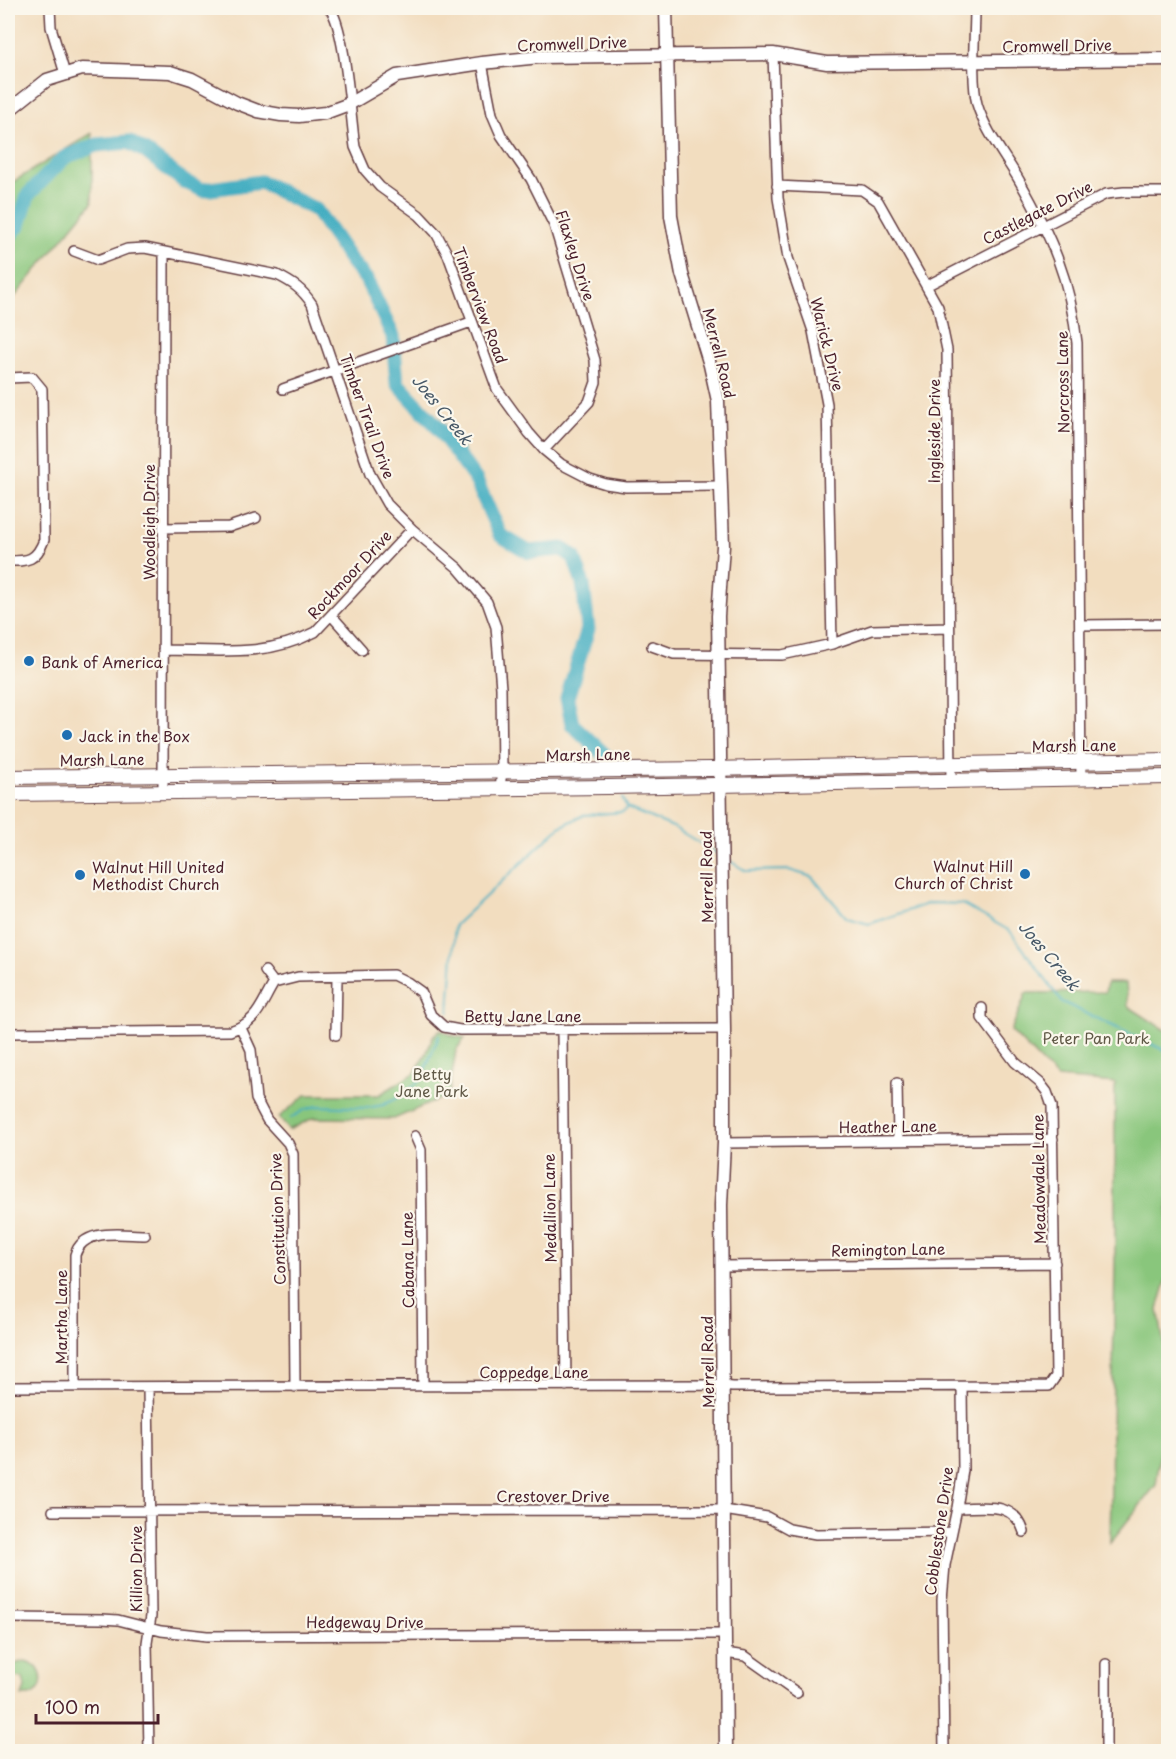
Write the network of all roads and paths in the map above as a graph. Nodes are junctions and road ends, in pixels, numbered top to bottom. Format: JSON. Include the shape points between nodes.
{"nodes":[{"id":1,"x":50,"y":8,"type":"edge"},
{"id":2,"x":329,"y":8,"type":"edge"},
{"id":3,"x":666,"y":8,"type":"edge"},
{"id":4,"x":975,"y":8,"type":"edge"},
{"id":5,"x":773,"y":54,"type":"junction"},
{"id":6,"x":667,"y":56,"type":"junction"},
{"id":7,"x":1168,"y":59,"type":"edge"},
{"id":8,"x":975,"y":61,"type":"junction"},
{"id":9,"x":482,"y":63,"type":"junction"},
{"id":10,"x":64,"y":74,"type":"junction"},
{"id":11,"x":349,"y":104,"type":"junction"},
{"id":12,"x":8,"y":111,"type":"edge"},
{"id":13,"x":777,"y":186,"type":"junction"},
{"id":14,"x":1168,"y":192,"type":"edge"},
{"id":15,"x":1043,"y":225,"type":"junction"},
{"id":16,"x":74,"y":252,"type":"dead end"},
{"id":17,"x":164,"y":252,"type":"junction"},
{"id":18,"x":926,"y":286,"type":"junction"},
{"id":19,"x":471,"y":322,"type":"junction"},
{"id":20,"x":335,"y":370,"type":"junction"},
{"id":21,"x":8,"y":378,"type":"edge"},
{"id":22,"x":283,"y":390,"type":"dead end"},
{"id":23,"x":544,"y":450,"type":"junction"},
{"id":24,"x":721,"y":486,"type":"junction"},
{"id":25,"x":256,"y":518,"type":"dead end"},
{"id":26,"x":163,"y":528,"type":"junction"},
{"id":27,"x":412,"y":529,"type":"junction"},
{"id":28,"x":8,"y":561,"type":"edge"},
{"id":29,"x":331,"y":615,"type":"junction"},
{"id":30,"x":1168,"y":624,"type":"edge"},
{"id":31,"x":1080,"y":625,"type":"junction"},
{"id":32,"x":949,"y":628,"type":"junction"},
{"id":33,"x":832,"y":644,"type":"junction"},
{"id":34,"x":652,"y":646,"type":"dead end"},
{"id":35,"x":163,"y":650,"type":"junction"},
{"id":36,"x":362,"y":650,"type":"dead end"},
{"id":37,"x":718,"y":655,"type":"junction"},
{"id":38,"x":1168,"y":760,"type":"edge"},
{"id":39,"x":1081,"y":762,"type":"junction"},
{"id":40,"x":950,"y":765,"type":"junction"},
{"id":41,"x":720,"y":769,"type":"junction"},
{"id":42,"x":502,"y":771,"type":"junction"},
{"id":43,"x":327,"y":773,"type":"junction"},
{"id":44,"x":163,"y":775,"type":"junction"},
{"id":45,"x":13,"y":776,"type":"edge"},
{"id":46,"x":1168,"y":777,"type":"edge"},
{"id":47,"x":1081,"y":779,"type":"junction"},
{"id":48,"x":951,"y":781,"type":"junction"},
{"id":49,"x":720,"y":785,"type":"junction"},
{"id":50,"x":500,"y":788,"type":"junction"},
{"id":51,"x":327,"y":790,"type":"junction"},
{"id":52,"x":163,"y":792,"type":"junction"},
{"id":53,"x":13,"y":794,"type":"edge"},
{"id":54,"x":265,"y":970,"type":"dead end"},
{"id":55,"x":337,"y":976,"type":"junction"},
{"id":56,"x":274,"y":982,"type":"junction"},
{"id":57,"x":982,"y":1008,"type":"dead end"},
{"id":58,"x":241,"y":1028,"type":"junction"},
{"id":59,"x":724,"y":1029,"type":"junction"},
{"id":60,"x":562,"y":1031,"type":"junction"},
{"id":61,"x":8,"y":1033,"type":"edge"},
{"id":62,"x":336,"y":1035,"type":"dead end"},
{"id":63,"x":897,"y":1083,"type":"dead end"},
{"id":64,"x":415,"y":1136,"type":"dead end"},
{"id":65,"x":1053,"y":1139,"type":"junction"},
{"id":66,"x":897,"y":1140,"type":"junction"},
{"id":67,"x":724,"y":1143,"type":"junction"},
{"id":68,"x":145,"y":1235,"type":"dead end"},
{"id":69,"x":1055,"y":1263,"type":"junction"},
{"id":70,"x":722,"y":1266,"type":"junction"},
{"id":71,"x":1056,"y":1376,"type":"joint"},
{"id":72,"x":295,"y":1386,"type":"junction"},
{"id":73,"x":423,"y":1386,"type":"junction"},
{"id":74,"x":566,"y":1386,"type":"junction"},
{"id":75,"x":723,"y":1386,"type":"junction"},
{"id":76,"x":8,"y":1387,"type":"edge"},
{"id":77,"x":75,"y":1387,"type":"junction"},
{"id":78,"x":148,"y":1387,"type":"junction"},
{"id":79,"x":962,"y":1388,"type":"junction"},
{"id":80,"x":957,"y":1508,"type":"junction"},
{"id":81,"x":150,"y":1510,"type":"junction"},
{"id":82,"x":724,"y":1510,"type":"junction"},
{"id":83,"x":53,"y":1511,"type":"dead end"},
{"id":84,"x":952,"y":1532,"type":"junction"},
{"id":85,"x":1024,"y":1532,"type":"dead end"},
{"id":86,"x":8,"y":1618,"type":"edge"},
{"id":87,"x":149,"y":1628,"type":"junction"},
{"id":88,"x":725,"y":1634,"type":"junction"},
{"id":89,"x":725,"y":1653,"type":"junction"},
{"id":90,"x":1106,"y":1664,"type":"dead end"},
{"id":91,"x":797,"y":1693,"type":"dead end"},
{"id":92,"x":149,"y":1752,"type":"edge"},
{"id":93,"x":726,"y":1752,"type":"edge"},
{"id":94,"x":944,"y":1752,"type":"edge"},
{"id":95,"x":1106,"y":1752,"type":"edge"}],
"edges":[{"from":1,"to":10,"type":"street"},
{"from":2,"to":11,"type":"street","name":"Timberview Road","via":[[337,23],[345,61]]},
{"from":3,"to":6,"type":"street","name":"Merrell Road"},
{"from":4,"to":8,"type":"street","name":"Norcross Lane"},
{"from":5,"to":6,"type":"street","name":"Cromwell Drive"},
{"from":5,"to":8,"type":"street","name":"Cromwell Drive","via":[[827,63]]},
{"from":5,"to":13,"type":"street","name":"Warick Drive"},
{"from":6,"to":9,"type":"street","name":"Cromwell Drive","via":[[540,57]]},
{"from":6,"to":24,"type":"street","name":"Merrell Road","via":[[671,216],[682,274],[714,378],[720,424]]},
{"from":7,"to":8,"type":"street","name":"Cromwell Drive"},
{"from":8,"to":15,"type":"street","name":"Norcross Lane","via":[[982,119]]},
{"from":9,"to":11,"type":"street","name":"Cromwell Drive","via":[[397,76]]},
{"from":9,"to":23,"type":"street","name":"Flaxley Drive","via":[[492,114],[501,135],[531,178],[554,225],[595,360],[596,381],[589,402]]},
{"from":10,"to":11,"type":"street","name":"Cromwell Drive","via":[[82,69],[170,72],[248,107],[281,115],[325,113]]},
{"from":10,"to":12,"type":"street","name":"Cromwell Drive","via":[[47,80]]},
{"from":11,"to":19,"type":"street","name":"Timberview Road","via":[[355,147],[365,170],[380,188],[419,215],[436,233],[448,255]]},
{"from":13,"to":18,"type":"street","name":"Ingleside Drive","via":[[848,188],[869,193],[883,208]]},
{"from":13,"to":33,"type":"street","name":"Warick Drive","via":[[788,258],[813,331],[827,404]]},
{"from":14,"to":15,"type":"street","name":"Castlegate Drive","via":[[1106,194]]},
{"from":15,"to":18,"type":"street","name":"Castlegate Drive"},
{"from":15,"to":31,"type":"street","name":"Norcross Lane","via":[[1065,277],[1077,343]]},
{"from":16,"to":17,"type":"street","name":"Timber Trail Drive","via":[[98,260],[127,249]]},
{"from":17,"to":20,"type":"street","name":"Timber Trail Drive","via":[[277,275],[295,284],[312,304]]},
{"from":17,"to":26,"type":"street","name":"Woodleigh Drive"},
{"from":18,"to":32,"type":"street","name":"Ingleside Drive","via":[[938,307],[947,350]]},
{"from":19,"to":20,"type":"street"},
{"from":19,"to":23,"type":"street","name":"Timberview Road","via":[[497,389]]},
{"from":20,"to":22,"type":"street"},
{"from":20,"to":27,"type":"street","name":"Timber Trail Drive","via":[[370,474],[387,504]]},
{"from":21,"to":28,"type":"street","via":[[32,377],[42,389],[44,518],[44,540],[39,553],[25,561]]},
{"from":23,"to":24,"type":"street","name":"Timberview Road","via":[[561,464],[606,484]]},
{"from":24,"to":37,"type":"street","name":"Merrell Road","via":[[723,546]]},
{"from":25,"to":26,"type":"street","via":[[229,527]]},
{"from":26,"to":35,"type":"street","name":"Woodleigh Drive"},
{"from":27,"to":29,"type":"street","name":"Rockmoor Drive"},
{"from":27,"to":42,"type":"street","name":"Timber Trail Drive","via":[[458,568],[487,602],[496,627]]},
{"from":29,"to":35,"type":"street","name":"Rockmoor Drive","via":[[315,632],[263,650]]},
{"from":29,"to":36,"type":"street"},
{"from":30,"to":31,"type":"street"},
{"from":31,"to":39,"type":"street","name":"Norcross Lane"},
{"from":32,"to":33,"type":"street","via":[[872,630]]},
{"from":32,"to":40,"type":"street","name":"Ingleside Drive"},
{"from":33,"to":37,"type":"street","via":[[782,655]]},
{"from":34,"to":37,"type":"street","via":[[674,654]]},
{"from":35,"to":44,"type":"street","name":"Woodleigh Drive"},
{"from":37,"to":41,"type":"street","name":"Merrell Road"},
{"from":38,"to":39,"type":"main road","name":"Marsh Lane"},
{"from":39,"to":40,"type":"main road","name":"Marsh Lane"},
{"from":39,"to":47,"type":"street","name":"Norcross Lane"},
{"from":40,"to":41,"type":"main road","name":"Marsh Lane"},
{"from":40,"to":48,"type":"street","name":"Ingleside Drive"},
{"from":41,"to":42,"type":"main road","name":"Marsh Lane"},
{"from":41,"to":49,"type":"street","name":"Merrell Road"},
{"from":42,"to":43,"type":"main road","name":"Marsh Lane"},
{"from":42,"to":50,"type":"street","name":"Timber Trail Drive"},
{"from":43,"to":44,"type":"main road","name":"Marsh Lane"},
{"from":43,"to":51,"type":"main road"},
{"from":44,"to":45,"type":"main road","name":"Marsh Lane"},
{"from":44,"to":52,"type":"street","name":"Woodleigh Drive"},
{"from":45,"to":53,"type":"main road"},
{"from":46,"to":47,"type":"main road"},
{"from":47,"to":48,"type":"main road"},
{"from":48,"to":49,"type":"main road"},
{"from":49,"to":50,"type":"main road"},
{"from":49,"to":59,"type":"street","name":"Merrell Road"},
{"from":50,"to":51,"type":"main road"},
{"from":51,"to":52,"type":"main road"},
{"from":52,"to":53,"type":"main road"},
{"from":54,"to":56,"type":"street"},
{"from":55,"to":56,"type":"street","name":"Betty Jane Lane"},
{"from":55,"to":60,"type":"street","name":"Betty Jane Lane","via":[[393,975],[421,992],[431,1015],[444,1027]]},
{"from":55,"to":62,"type":"street"},
{"from":56,"to":58,"type":"street","via":[[256,1017]]},
{"from":57,"to":65,"type":"street","name":"Meadowdale Lane","via":[[982,1018],[1003,1048],[1047,1092],[1052,1106]]},
{"from":58,"to":61,"type":"street","via":[[219,1032]]},
{"from":58,"to":72,"type":"street","name":"Constitution Drive","via":[[251,1050],[256,1099],[293,1154]]},
{"from":59,"to":60,"type":"street","name":"Betty Jane Lane"},
{"from":59,"to":67,"type":"street","name":"Merrell Road"},
{"from":60,"to":74,"type":"street","name":"Medallion Lane"},
{"from":63,"to":66,"type":"street"},
{"from":64,"to":73,"type":"street","name":"Cabana Lane","via":[[421,1150]]},
{"from":65,"to":66,"type":"street","name":"Heather Lane"},
{"from":65,"to":69,"type":"street","name":"Meadowdale Lane"},
{"from":66,"to":67,"type":"street","name":"Heather Lane"},
{"from":67,"to":70,"type":"street","name":"Merrell Road"},
{"from":68,"to":77,"type":"street","name":"Martha Lane","via":[[92,1236],[77,1248]]},
{"from":69,"to":70,"type":"street","name":"Remington Lane"},
{"from":69,"to":71,"type":"street","name":"Meadowdale Lane"},
{"from":70,"to":75,"type":"street","name":"Merrell Road"},
{"from":71,"to":79,"type":"street","name":"Coppedge Lane","via":[[1049,1386]]},
{"from":72,"to":73,"type":"street","name":"Coppedge Lane"},
{"from":72,"to":78,"type":"street","name":"Coppedge Lane"},
{"from":73,"to":74,"type":"street","name":"Coppedge Lane"},
{"from":74,"to":75,"type":"street","name":"Coppedge Lane"},
{"from":75,"to":79,"type":"street","name":"Coppedge Lane"},
{"from":75,"to":82,"type":"street","name":"Merrell Road"},
{"from":76,"to":77,"type":"street","name":"Coppedge Lane"},
{"from":77,"to":78,"type":"street","name":"Coppedge Lane"},
{"from":78,"to":81,"type":"street","name":"Killion Drive"},
{"from":79,"to":80,"type":"street","name":"Cobblestone Drive","via":[[963,1470]]},
{"from":80,"to":84,"type":"street","name":"Cobblestone Drive"},
{"from":80,"to":85,"type":"street","via":[[1004,1508],[1015,1515]]},
{"from":81,"to":82,"type":"street","name":"Crestover Drive"},
{"from":81,"to":83,"type":"street","name":"Crestover Drive"},
{"from":81,"to":87,"type":"street","name":"Killion Drive"},
{"from":82,"to":84,"type":"street","name":"Crestover Drive","via":[[767,1517],[789,1529],[816,1534]]},
{"from":82,"to":88,"type":"street","name":"Merrell Road"},
{"from":84,"to":94,"type":"street","name":"Cobblestone Drive","via":[[942,1600]]},
{"from":86,"to":87,"type":"street","name":"Hedgeway Drive","via":[[102,1619]]},
{"from":87,"to":88,"type":"street","name":"Hedgeway Drive","via":[[207,1636]]},
{"from":87,"to":92,"type":"street","name":"Killion Drive"},
{"from":88,"to":89,"type":"street","name":"Merrell Road"},
{"from":89,"to":91,"type":"street","via":[[745,1656]]},
{"from":89,"to":93,"type":"street","name":"Merrell Road"},
{"from":90,"to":95,"type":"street"}]}
